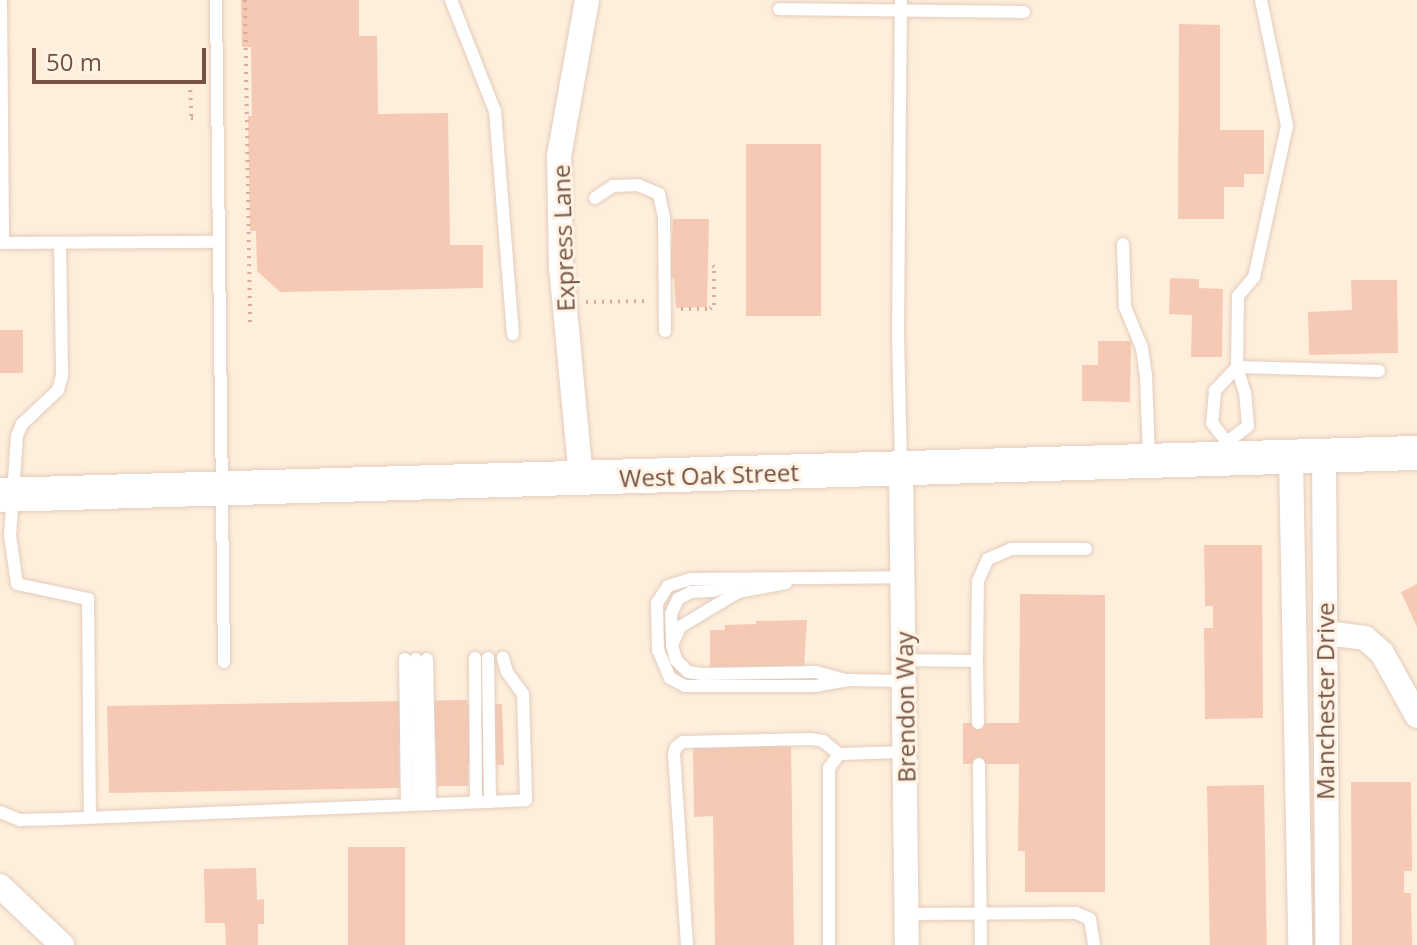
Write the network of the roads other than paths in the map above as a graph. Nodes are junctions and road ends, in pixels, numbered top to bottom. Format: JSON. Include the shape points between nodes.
{"nodes":[{"id":1,"x":1,"y":0,"type":"edge"},
{"id":2,"x":216,"y":0,"type":"edge"},
{"id":3,"x":451,"y":0,"type":"edge"},
{"id":4,"x":587,"y":0,"type":"edge"},
{"id":5,"x":1261,"y":0,"type":"edge"},
{"id":6,"x":901,"y":6,"type":"edge"},
{"id":7,"x":779,"y":9,"type":"dead end"},
{"id":8,"x":1024,"y":12,"type":"dead end"},
{"id":9,"x":595,"y":198,"type":"dead end"},
{"id":10,"x":218,"y":242,"type":"junction"},
{"id":11,"x":1,"y":243,"type":"edge"},
{"id":12,"x":60,"y":243,"type":"junction"},
{"id":13,"x":1123,"y":244,"type":"dead end"},
{"id":14,"x":665,"y":331,"type":"dead end"},
{"id":15,"x":513,"y":334,"type":"dead end"},
{"id":16,"x":1237,"y":367,"type":"junction"},
{"id":17,"x":1379,"y":371,"type":"dead end"},
{"id":18,"x":1228,"y":451,"type":"junction"},
{"id":19,"x":1417,"y":453,"type":"edge"},
{"id":20,"x":1308,"y":458,"type":"junction"},
{"id":21,"x":1149,"y":461,"type":"junction"},
{"id":22,"x":901,"y":469,"type":"junction"},
{"id":23,"x":581,"y":478,"type":"junction"},
{"id":24,"x":220,"y":491,"type":"junction"},
{"id":25,"x":7,"y":495,"type":"edge"},
{"id":26,"x":1086,"y":549,"type":"dead end"},
{"id":27,"x":904,"y":577,"type":"junction"},
{"id":28,"x":805,"y":578,"type":"junction"},
{"id":29,"x":748,"y":579,"type":"junction"},
{"id":30,"x":1325,"y":633,"type":"junction"},
{"id":31,"x":672,"y":645,"type":"junction"},
{"id":32,"x":481,"y":658,"type":"dead end"},
{"id":33,"x":503,"y":658,"type":"dead end"},
{"id":34,"x":977,"y":661,"type":"junction"},
{"id":35,"x":224,"y":662,"type":"dead end"},
{"id":36,"x":903,"y":670,"type":"junction"},
{"id":37,"x":849,"y":680,"type":"junction"},
{"id":38,"x":1417,"y":716,"type":"edge"},
{"id":39,"x":978,"y":723,"type":"dead end"},
{"id":40,"x":905,"y":752,"type":"junction"},
{"id":41,"x":839,"y":754,"type":"junction"},
{"id":42,"x":979,"y":764,"type":"dead end"},
{"id":43,"x":483,"y":802,"type":"junction"},
{"id":44,"x":418,"y":804,"type":"junction"},
{"id":45,"x":0,"y":812,"type":"edge"},
{"id":46,"x":90,"y":816,"type":"junction"},
{"id":47,"x":0,"y":886,"type":"edge"},
{"id":48,"x":907,"y":914,"type":"junction"},
{"id":49,"x":981,"y":914,"type":"junction"},
{"id":50,"x":62,"y":945,"type":"edge"},
{"id":51,"x":687,"y":945,"type":"edge"},
{"id":52,"x":829,"y":945,"type":"edge"},
{"id":53,"x":907,"y":945,"type":"edge"},
{"id":54,"x":981,"y":945,"type":"edge"},
{"id":55,"x":1094,"y":945,"type":"edge"},
{"id":56,"x":1300,"y":945,"type":"edge"},
{"id":57,"x":1327,"y":945,"type":"edge"}],
"edges":[{"from":1,"to":11,"type":"lane"},
{"from":2,"to":10,"type":"lane"},
{"from":3,"to":15,"type":"lane","via":[[495,111]]},
{"from":4,"to":23,"type":"street","name":"Express Lane","via":[[559,170],[561,268]]},
{"from":5,"to":16,"type":"lane","via":[[1287,126],[1254,277],[1238,296]]},
{"from":6,"to":7,"type":"lane"},
{"from":6,"to":8,"type":"lane"},
{"from":6,"to":22,"type":"lane"},
{"from":9,"to":14,"type":"lane","via":[[613,186],[638,185],[659,194]]},
{"from":10,"to":12,"type":"lane"},
{"from":10,"to":24,"type":"lane"},
{"from":11,"to":12,"type":"lane"},
{"from":12,"to":25,"type":"lane","via":[[62,376],[58,390],[22,424]]},
{"from":13,"to":21,"type":"lane","via":[[1125,307],[1142,348],[1146,375]]},
{"from":16,"to":17,"type":"lane"},
{"from":16,"to":18,"type":"lane","via":[[1248,426]]},
{"from":16,"to":18,"type":"lane","via":[[1215,391],[1212,423]]},
{"from":18,"to":20,"type":"main road","name":"West Oak Street"},
{"from":18,"to":21,"type":"main road","name":"West Oak Street"},
{"from":19,"to":20,"type":"main road","name":"West Oak Street"},
{"from":20,"to":30,"type":"street","name":"Manchester Drive"},
{"from":20,"to":56,"type":"street","name":"Manchester Drive"},
{"from":21,"to":22,"type":"main road","name":"West Oak Street"},
{"from":22,"to":23,"type":"main road","name":"West Oak Street"},
{"from":22,"to":27,"type":"street","name":"Brendon Way"},
{"from":23,"to":24,"type":"main road","name":"West Oak Street"},
{"from":24,"to":25,"type":"main road","name":"West Oak Street"},
{"from":24,"to":35,"type":"lane"},
{"from":25,"to":46,"type":"lane","via":[[17,584],[88,599]]},
{"from":26,"to":34,"type":"lane","via":[[1011,549],[988,559],[978,581]]},
{"from":27,"to":28,"type":"lane"},
{"from":27,"to":36,"type":"street","name":"Brendon Way"},
{"from":28,"to":29,"type":"lane"},
{"from":28,"to":31,"type":"lane","via":[[738,592],[680,627]]},
{"from":29,"to":31,"type":"lane","via":[[678,599],[671,614]]},
{"from":29,"to":37,"type":"lane","via":[[691,579],[668,586],[657,603],[658,650],[670,678],[695,687],[816,686]]},
{"from":30,"to":38,"type":"street","via":[[1365,638],[1382,653]]},
{"from":30,"to":57,"type":"street","name":"Manchester Drive"},
{"from":31,"to":37,"type":"lane","via":[[676,660],[688,672],[816,672]]},
{"from":32,"to":43,"type":"lane"},
{"from":33,"to":43,"type":"lane","via":[[523,694],[526,800]]},
{"from":34,"to":36,"type":"lane"},
{"from":34,"to":39,"type":"lane"},
{"from":36,"to":37,"type":"lane"},
{"from":36,"to":40,"type":"street","name":"Brendon Way"},
{"from":40,"to":41,"type":"lane"},
{"from":40,"to":48,"type":"street","name":"Brendon Way"},
{"from":41,"to":51,"type":"lane","via":[[811,739],[683,742],[676,747]]},
{"from":41,"to":52,"type":"lane","via":[[829,768]]},
{"from":42,"to":49,"type":"lane"},
{"from":43,"to":44,"type":"lane"},
{"from":44,"to":44,"type":"lane","via":[[416,659]]},
{"from":44,"to":46,"type":"lane"},
{"from":45,"to":46,"type":"lane","via":[[20,820]]},
{"from":47,"to":50,"type":"street"},
{"from":48,"to":49,"type":"lane"},
{"from":48,"to":53,"type":"street","name":"Brendon Way"},
{"from":49,"to":54,"type":"lane"},
{"from":49,"to":55,"type":"lane","via":[[1083,915],[1094,926]]}]}
